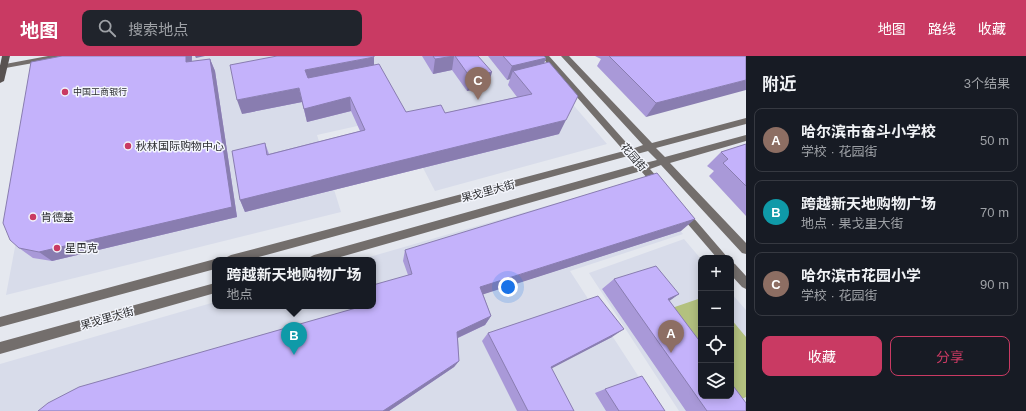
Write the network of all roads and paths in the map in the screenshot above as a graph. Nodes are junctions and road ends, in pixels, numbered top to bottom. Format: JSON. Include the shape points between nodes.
{"nodes":[{"id":1,"x":6,"y":56,"type":"edge"},
{"id":2,"x":61,"y":56,"type":"edge"},
{"id":3,"x":545,"y":56,"type":"edge"},
{"id":4,"x":566,"y":56,"type":"edge"},
{"id":5,"x":2,"y":67,"type":"edge"},
{"id":6,"x":0,"y":81,"type":"edge"},
{"id":7,"x":746,"y":121,"type":"edge"},
{"id":8,"x":746,"y":138,"type":"edge"},
{"id":9,"x":650,"y":147,"type":"junction"},
{"id":10,"x":630,"y":153,"type":"junction"},
{"id":11,"x":664,"y":162,"type":"junction"},
{"id":12,"x":644,"y":168,"type":"junction"},
{"id":13,"x":664,"y":190,"type":"edge"},
{"id":14,"x":678,"y":207,"type":"edge"},
{"id":15,"x":746,"y":250,"type":"edge"},
{"id":16,"x":720,"y":255,"type":"edge"},
{"id":17,"x":242,"y":257,"type":"edge"},
{"id":18,"x":325,"y":257,"type":"edge"},
{"id":19,"x":212,"y":265,"type":"edge"},
{"id":20,"x":734,"y":270,"type":"edge"},
{"id":21,"x":746,"y":284,"type":"edge"},
{"id":22,"x":212,"y":289,"type":"edge"},
{"id":23,"x":0,"y":322,"type":"edge"},
{"id":24,"x":0,"y":348,"type":"edge"}],
"edges":[{"from":1,"to":5,"type":"main road"},
{"from":2,"to":5,"type":"main road"},
{"from":3,"to":10,"type":"main road","name":"花园街"},
{"from":4,"to":9,"type":"main road","name":"花园街"},
{"from":5,"to":6,"type":"main road"},
{"from":7,"to":9,"type":"main road","name":"果戈里大街"},
{"from":8,"to":11,"type":"main road","name":"果戈里大街"},
{"from":9,"to":10,"type":"main road","name":"果戈里大街"},
{"from":9,"to":11,"type":"main road","name":"花园街"},
{"from":10,"to":12,"type":"main road","name":"花园街"},
{"from":10,"to":17,"type":"main road","name":"果戈里大街"},
{"from":11,"to":12,"type":"main road","name":"果戈里大街"},
{"from":11,"to":15,"type":"main road","name":"花园街"},
{"from":12,"to":13,"type":"main road","name":"花园街"},
{"from":12,"to":18,"type":"main road","name":"果戈里大街"},
{"from":14,"to":16,"type":"main road"},
{"from":19,"to":23,"type":"main road"},
{"from":20,"to":21,"type":"main road"},
{"from":22,"to":24,"type":"main road","name":"果戈里大街"}]}
